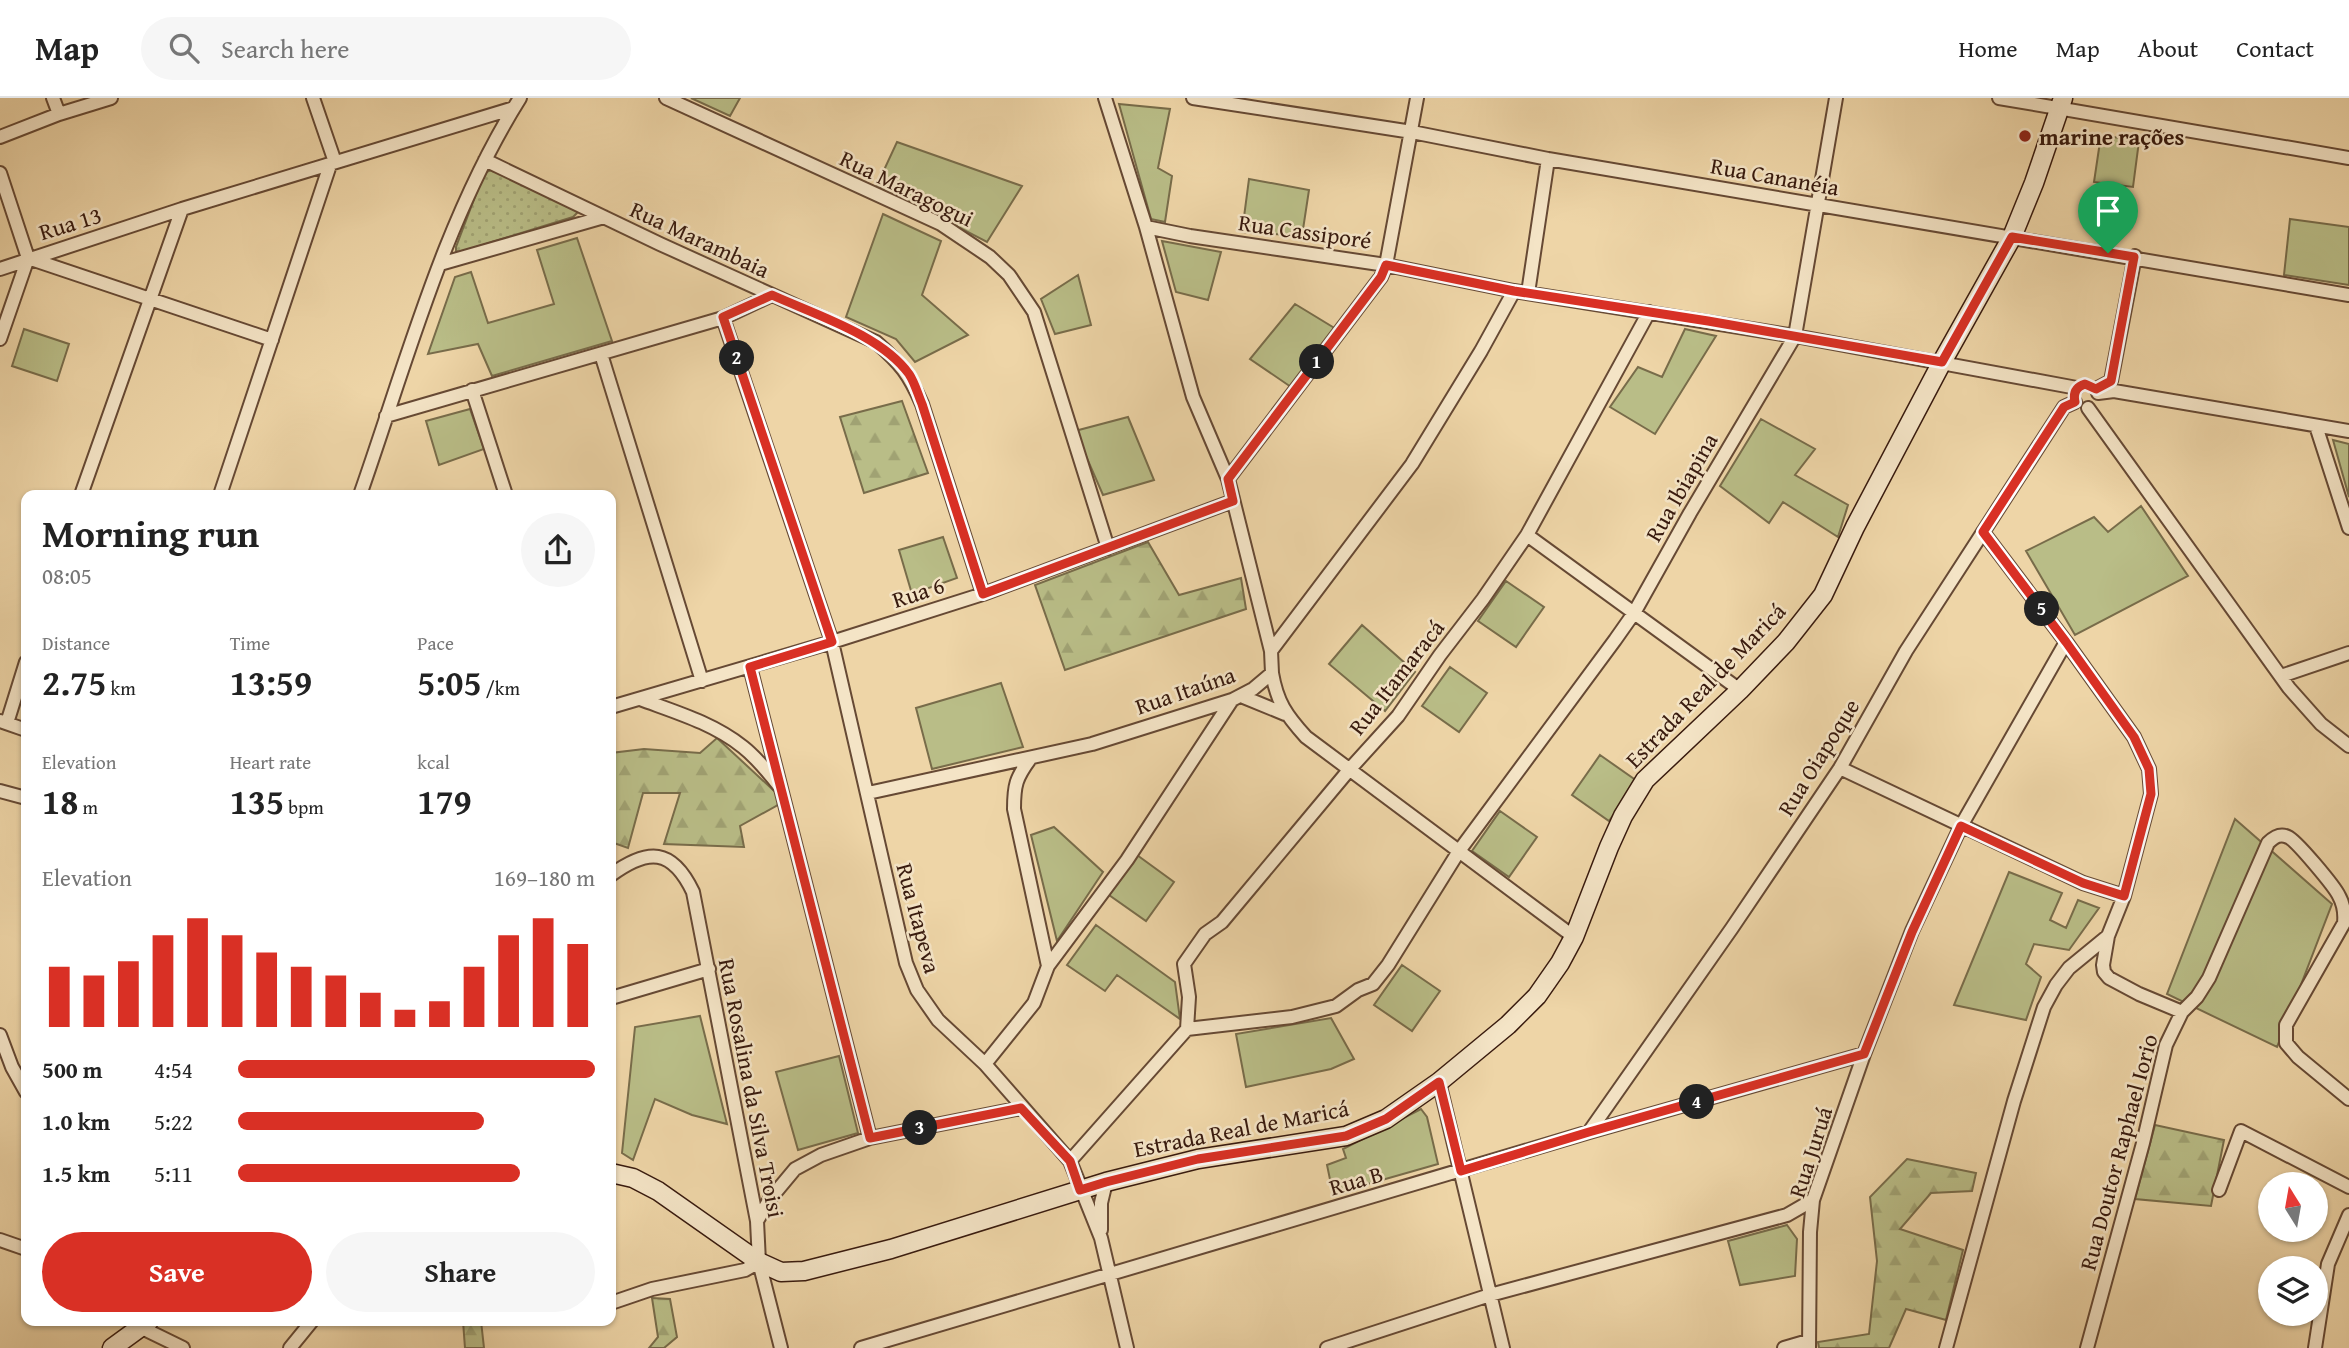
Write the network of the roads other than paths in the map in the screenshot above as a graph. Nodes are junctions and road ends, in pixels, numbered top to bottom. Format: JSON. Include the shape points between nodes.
{"nodes":[{"id":1,"x":52,"y":98,"type":"edge"},
{"id":2,"x":111,"y":98,"type":"edge"},
{"id":3,"x":313,"y":98,"type":"edge"},
{"id":4,"x":666,"y":98,"type":"edge"},
{"id":5,"x":1105,"y":98,"type":"edge"},
{"id":6,"x":1193,"y":98,"type":"edge"},
{"id":7,"x":1417,"y":98,"type":"edge"},
{"id":8,"x":1836,"y":98,"type":"edge"},
{"id":9,"x":1999,"y":98,"type":"edge"},
{"id":10,"x":517,"y":103,"type":"edge"},
{"id":11,"x":2061,"y":103,"type":"edge"},
{"id":12,"x":59,"y":114,"type":"junction"},
{"id":13,"x":1412,"y":132,"type":"junction"},
{"id":14,"x":0,"y":136,"type":"edge"},
{"id":15,"x":2349,"y":158,"type":"edge"},
{"id":16,"x":485,"y":159,"type":"junction"},
{"id":17,"x":1548,"y":159,"type":"junction"},
{"id":18,"x":332,"y":163,"type":"junction"},
{"id":19,"x":0,"y":173,"type":"edge"},
{"id":20,"x":1818,"y":204,"type":"junction"},
{"id":21,"x":182,"y":209,"type":"junction"},
{"id":22,"x":604,"y":217,"type":"junction"},
{"id":23,"x":1146,"y":227,"type":"junction"},
{"id":24,"x":2012,"y":237,"type":"junction"},
{"id":25,"x":2134,"y":257,"type":"junction"},
{"id":26,"x":28,"y":258,"type":"junction"},
{"id":27,"x":440,"y":264,"type":"junction"},
{"id":28,"x":1386,"y":265,"type":"junction"},
{"id":29,"x":0,"y":269,"type":"edge"},
{"id":30,"x":1514,"y":291,"type":"junction"},
{"id":31,"x":1528,"y":293,"type":"junction"},
{"id":32,"x":772,"y":295,"type":"junction"},
{"id":33,"x":2349,"y":295,"type":"edge"},
{"id":34,"x":150,"y":301,"type":"junction"},
{"id":35,"x":1649,"y":312,"type":"junction"},
{"id":36,"x":723,"y":317,"type":"junction"},
{"id":37,"x":1795,"y":336,"type":"junction"},
{"id":38,"x":0,"y":340,"type":"edge"},
{"id":39,"x":272,"y":340,"type":"junction"},
{"id":40,"x":601,"y":354,"type":"junction"},
{"id":41,"x":1942,"y":362,"type":"junction"},
{"id":42,"x":2077,"y":388,"type":"junction"},
{"id":43,"x":472,"y":390,"type":"junction"},
{"id":44,"x":2097,"y":391,"type":"junction"},
{"id":45,"x":2075,"y":402,"type":"junction"},
{"id":46,"x":2088,"y":408,"type":"junction"},
{"id":47,"x":386,"y":416,"type":"junction"},
{"id":48,"x":2316,"y":426,"type":"junction"},
{"id":49,"x":2349,"y":431,"type":"edge"},
{"id":50,"x":367,"y":476,"type":"junction"},
{"id":51,"x":1228,"y":479,"type":"junction"},
{"id":52,"x":83,"y":490,"type":"edge"},
{"id":53,"x":222,"y":490,"type":"edge"},
{"id":54,"x":362,"y":490,"type":"edge"},
{"id":55,"x":371,"y":490,"type":"edge"},
{"id":56,"x":504,"y":490,"type":"edge"},
{"id":57,"x":1233,"y":501,"type":"junction"},
{"id":58,"x":2349,"y":528,"type":"edge"},
{"id":59,"x":1983,"y":532,"type":"junction"},
{"id":60,"x":1527,"y":535,"type":"junction"},
{"id":61,"x":1108,"y":548,"type":"junction"},
{"id":62,"x":983,"y":594,"type":"junction"},
{"id":63,"x":1634,"y":613,"type":"junction"},
{"id":64,"x":832,"y":642,"type":"junction"},
{"id":65,"x":2066,"y":642,"type":"junction"},
{"id":66,"x":1271,"y":650,"type":"junction"},
{"id":67,"x":2349,"y":653,"type":"edge"},
{"id":68,"x":750,"y":667,"type":"junction"},
{"id":69,"x":1272,"y":673,"type":"junction"},
{"id":70,"x":21,"y":675,"type":"edge"},
{"id":71,"x":2281,"y":676,"type":"junction"},
{"id":72,"x":702,"y":681,"type":"junction"},
{"id":73,"x":1740,"y":690,"type":"junction"},
{"id":74,"x":1236,"y":698,"type":"junction"},
{"id":75,"x":640,"y":699,"type":"junction"},
{"id":76,"x":616,"y":706,"type":"edge"},
{"id":77,"x":1285,"y":714,"type":"junction"},
{"id":78,"x":3,"y":722,"type":"edge"},
{"id":79,"x":21,"y":728,"type":"edge"},
{"id":80,"x":2349,"y":746,"type":"edge"},
{"id":81,"x":1030,"y":759,"type":"junction"},
{"id":82,"x":1840,"y":768,"type":"junction"},
{"id":83,"x":1349,"y":770,"type":"junction"},
{"id":84,"x":782,"y":790,"type":"junction"},
{"id":85,"x":0,"y":791,"type":"edge"},
{"id":86,"x":868,"y":793,"type":"junction"},
{"id":87,"x":21,"y":797,"type":"edge"},
{"id":88,"x":1961,"y":826,"type":"junction"},
{"id":89,"x":1459,"y":851,"type":"junction"},
{"id":90,"x":616,"y":872,"type":"edge"},
{"id":91,"x":2124,"y":896,"type":"junction"},
{"id":92,"x":2108,"y":936,"type":"junction"},
{"id":93,"x":1574,"y":937,"type":"junction"},
{"id":94,"x":1048,"y":966,"type":"junction"},
{"id":95,"x":709,"y":969,"type":"junction"},
{"id":96,"x":616,"y":997,"type":"edge"},
{"id":97,"x":2182,"y":1012,"type":"junction"},
{"id":98,"x":1187,"y":1028,"type":"junction"},
{"id":99,"x":0,"y":1035,"type":"edge"},
{"id":100,"x":1864,"y":1054,"type":"junction"},
{"id":101,"x":985,"y":1065,"type":"junction"},
{"id":102,"x":1439,"y":1082,"type":"junction"},
{"id":103,"x":21,"y":1083,"type":"edge"},
{"id":104,"x":2349,"y":1099,"type":"edge"},
{"id":105,"x":1021,"y":1108,"type":"junction"},
{"id":106,"x":1589,"y":1132,"type":"junction"},
{"id":107,"x":870,"y":1138,"type":"junction"},
{"id":108,"x":1070,"y":1161,"type":"junction"},
{"id":109,"x":1461,"y":1171,"type":"junction"},
{"id":110,"x":616,"y":1173,"type":"edge"},
{"id":111,"x":1106,"y":1182,"type":"junction"},
{"id":112,"x":2349,"y":1187,"type":"edge"},
{"id":113,"x":1080,"y":1190,"type":"junction"},
{"id":114,"x":2220,"y":1190,"type":"dead end"},
{"id":115,"x":1813,"y":1200,"type":"junction"},
{"id":116,"x":1787,"y":1215,"type":"junction"},
{"id":117,"x":2349,"y":1215,"type":"edge"},
{"id":118,"x":757,"y":1221,"type":"junction"},
{"id":119,"x":1810,"y":1232,"type":"junction"},
{"id":120,"x":1101,"y":1238,"type":"junction"},
{"id":121,"x":0,"y":1240,"type":"edge"},
{"id":122,"x":21,"y":1247,"type":"edge"},
{"id":123,"x":759,"y":1262,"type":"junction"},
{"id":124,"x":1110,"y":1274,"type":"junction"},
{"id":125,"x":1490,"y":1296,"type":"junction"},
{"id":126,"x":616,"y":1301,"type":"edge"},
{"id":127,"x":141,"y":1326,"type":"edge"},
{"id":128,"x":147,"y":1326,"type":"edge"},
{"id":129,"x":308,"y":1326,"type":"edge"},
{"id":130,"x":1809,"y":1345,"type":"edge"},
{"id":131,"x":112,"y":1348,"type":"edge"},
{"id":132,"x":183,"y":1348,"type":"edge"},
{"id":133,"x":290,"y":1348,"type":"edge"},
{"id":134,"x":781,"y":1348,"type":"edge"},
{"id":135,"x":861,"y":1348,"type":"edge"},
{"id":136,"x":1126,"y":1348,"type":"edge"},
{"id":137,"x":1328,"y":1348,"type":"edge"},
{"id":138,"x":1503,"y":1348,"type":"edge"},
{"id":139,"x":1784,"y":1348,"type":"edge"},
{"id":140,"x":1946,"y":1348,"type":"edge"},
{"id":141,"x":2087,"y":1348,"type":"edge"},
{"id":142,"x":2315,"y":1348,"type":"edge"}],
"edges":[{"from":1,"to":12,"type":"street"},
{"from":2,"to":12,"type":"street"},
{"from":3,"to":18,"type":"street"},
{"from":4,"to":61,"type":"street","name":"Rua Maragogui","via":[[940,224],[1009,275],[1034,312]]},
{"from":5,"to":23,"type":"street"},
{"from":6,"to":13,"type":"street","name":"Rua Cananéia"},
{"from":7,"to":13,"type":"street"},
{"from":8,"to":20,"type":"street","name":"Rua Ibiapina"},
{"from":9,"to":11,"type":"street"},
{"from":10,"to":16,"type":"street"},
{"from":10,"to":18,"type":"street","name":"Rua 13"},
{"from":11,"to":15,"type":"street"},
{"from":11,"to":24,"type":"main road","name":"Estrada Real de Maricá"},
{"from":12,"to":14,"type":"street"},
{"from":13,"to":17,"type":"street","name":"Rua Cananéia"},
{"from":13,"to":28,"type":"street"},
{"from":16,"to":22,"type":"street","name":"Rua Marambaia"},
{"from":16,"to":27,"type":"street"},
{"from":17,"to":20,"type":"street","name":"Rua Cananéia"},
{"from":17,"to":31,"type":"street"},
{"from":18,"to":21,"type":"street","name":"Rua 13"},
{"from":18,"to":39,"type":"street"},
{"from":19,"to":26,"type":"street"},
{"from":20,"to":24,"type":"street","name":"Rua Cananéia"},
{"from":20,"to":37,"type":"street","name":"Rua Ibiapina"},
{"from":21,"to":26,"type":"street","name":"Rua 13"},
{"from":21,"to":34,"type":"street"},
{"from":22,"to":27,"type":"street"},
{"from":22,"to":32,"type":"street","name":"Rua Marambaia"},
{"from":23,"to":28,"type":"street","name":"Rua Cassiporé"},
{"from":23,"to":51,"type":"street","via":[[1193,397]]},
{"from":24,"to":25,"type":"street","name":"Rua Cananéia"},
{"from":24,"to":41,"type":"main road","name":"Estrada Real de Maricá"},
{"from":25,"to":33,"type":"street","name":"Rua Cananéia"},
{"from":25,"to":44,"type":"street","via":[[2111,381]]},
{"from":26,"to":29,"type":"street"},
{"from":26,"to":34,"type":"street","name":"Rua 13"},
{"from":26,"to":38,"type":"street"},
{"from":27,"to":47,"type":"street"},
{"from":28,"to":30,"type":"street","name":"Rua Cassiporé"},
{"from":28,"to":51,"type":"street"},
{"from":30,"to":31,"type":"street","name":"Rua Cassiporé"},
{"from":30,"to":66,"type":"street","via":[[1412,464]]},
{"from":31,"to":35,"type":"street","name":"Rua Cassiporé"},
{"from":32,"to":36,"type":"street"},
{"from":32,"to":62,"type":"street","name":"Rua Marambaia","via":[[876,342],[910,376]]},
{"from":34,"to":39,"type":"street","name":"Rua 13"},
{"from":34,"to":52,"type":"street"},
{"from":35,"to":37,"type":"street","name":"Rua Cassiporé"},
{"from":35,"to":60,"type":"street","name":"Rua Itamaracá"},
{"from":36,"to":40,"type":"street"},
{"from":36,"to":64,"type":"street","name":"Rua Itapeva"},
{"from":37,"to":41,"type":"street","name":"Rua Cassiporé"},
{"from":37,"to":63,"type":"street","name":"Rua Ibiapina"},
{"from":39,"to":53,"type":"street"},
{"from":40,"to":43,"type":"street"},
{"from":40,"to":72,"type":"street"},
{"from":41,"to":42,"type":"street","name":"Rua Cassiporé"},
{"from":41,"to":73,"type":"main road","name":"Estrada Real de Maricá","via":[[1823,595]]},
{"from":42,"to":44,"type":"street","name":"Rua Cassiporé","via":[[2085,384]]},
{"from":42,"to":45,"type":"street"},
{"from":43,"to":47,"type":"street"},
{"from":43,"to":56,"type":"street"},
{"from":44,"to":46,"type":"street","via":[[2098,401]]},
{"from":44,"to":48,"type":"street","name":"Rua Cassiporé"},
{"from":45,"to":46,"type":"street"},
{"from":45,"to":59,"type":"street","name":"Rua Oiapoque","via":[[2064,407]]},
{"from":46,"to":71,"type":"street"},
{"from":47,"to":50,"type":"street"},
{"from":48,"to":49,"type":"street","name":"Rua Cassiporé"},
{"from":48,"to":58,"type":"street"},
{"from":50,"to":54,"type":"street"},
{"from":50,"to":55,"type":"street"},
{"from":51,"to":57,"type":"street"},
{"from":57,"to":61,"type":"street","name":"Rua 6"},
{"from":57,"to":66,"type":"street"},
{"from":59,"to":65,"type":"street"},
{"from":59,"to":82,"type":"street","name":"Rua Oiapoque","via":[[1906,651]]},
{"from":60,"to":63,"type":"street"},
{"from":60,"to":83,"type":"street","name":"Rua Itamaracá","via":[[1398,716]]},
{"from":61,"to":62,"type":"street","name":"Rua 6"},
{"from":62,"to":64,"type":"street","name":"Rua 6"},
{"from":63,"to":73,"type":"street"},
{"from":63,"to":89,"type":"street","name":"Rua Ibiapina"},
{"from":64,"to":68,"type":"street","name":"Rua 6"},
{"from":64,"to":86,"type":"street","name":"Rua Itapeva"},
{"from":65,"to":88,"type":"street","name":"Rua Juruá"},
{"from":65,"to":91,"type":"street","via":[[2134,737],[2149,769],[2151,794]]},
{"from":66,"to":69,"type":"street"},
{"from":67,"to":71,"type":"street"},
{"from":68,"to":72,"type":"street","name":"Rua 6"},
{"from":68,"to":84,"type":"street"},
{"from":69,"to":74,"type":"street","name":"Rua Itaúna"},
{"from":69,"to":77,"type":"street"},
{"from":70,"to":78,"type":"street"},
{"from":71,"to":80,"type":"street","via":[[2321,724]]},
{"from":72,"to":75,"type":"street","name":"Rua 6"},
{"from":73,"to":93,"type":"main road","name":"Estrada Real de Maricá","via":[[1635,793]]},
{"from":74,"to":77,"type":"street"},
{"from":74,"to":81,"type":"street","name":"Rua Itaúna"},
{"from":74,"to":94,"type":"street","via":[[1127,860]]},
{"from":75,"to":76,"type":"street","name":"Rua 6"},
{"from":75,"to":84,"type":"street","via":[[724,733],[745,748]]},
{"from":77,"to":83,"type":"street"},
{"from":78,"to":79,"type":"street"},
{"from":81,"to":86,"type":"street","name":"Rua Itaúna"},
{"from":81,"to":94,"type":"street","via":[[1017,776],[1014,809]]},
{"from":82,"to":88,"type":"street"},
{"from":82,"to":106,"type":"street","name":"Rua Oiapoque"},
{"from":83,"to":89,"type":"street"},
{"from":83,"to":98,"type":"street","name":"Rua Itamaracá","via":[[1184,964]]},
{"from":84,"to":107,"type":"street"},
{"from":85,"to":87,"type":"street"},
{"from":86,"to":101,"type":"street","name":"Rua Itapeva","via":[[906,963],[917,990],[939,1020]]},
{"from":88,"to":91,"type":"street","via":[[2083,883]]},
{"from":88,"to":100,"type":"street","name":"Rua Juruá","via":[[1912,932]]},
{"from":89,"to":93,"type":"street"},
{"from":89,"to":98,"type":"street","name":"Rua Ibiapina","via":[[1373,984],[1336,1006],[1292,1017]]},
{"from":90,"to":95,"type":"street","name":"Rua Rosalina da Silva Troisi","via":[[634,859],[653,856],[668,860],[683,873],[693,892]]},
{"from":91,"to":92,"type":"street"},
{"from":92,"to":97,"type":"street","via":[[2103,965],[2109,978]]},
{"from":92,"to":140,"type":"street","via":[[2069,968],[2044,1007]]},
{"from":93,"to":102,"type":"main road","name":"Estrada Real de Maricá","via":[[1537,996]]},
{"from":94,"to":101,"type":"street","via":[[1034,1003]]},
{"from":95,"to":96,"type":"street"},
{"from":95,"to":118,"type":"street","name":"Rua Rosalina da Silva Troisi"},
{"from":97,"to":104,"type":"street","name":"Rua Doutor Raphael Iorio","via":[[2209,978],[2268,843],[2273,837],[2287,836],[2338,893],[2345,910],[2344,923],[2286,1025],[2286,1043]]},
{"from":97,"to":141,"type":"street","name":"Rua Doutor Raphael Iorio","via":[[2166,1045]]},
{"from":98,"to":108,"type":"street"},
{"from":99,"to":103,"type":"street"},
{"from":100,"to":106,"type":"street","name":"Rua B"},
{"from":100,"to":115,"type":"street","name":"Rua Juruá"},
{"from":101,"to":105,"type":"street","name":"Rua Itapeva"},
{"from":102,"to":109,"type":"street"},
{"from":102,"to":111,"type":"main road","name":"Estrada Real de Maricá","via":[[1386,1119],[1346,1136],[1198,1159]]},
{"from":105,"to":107,"type":"street"},
{"from":105,"to":108,"type":"street","name":"Rua Itapeva"},
{"from":106,"to":109,"type":"street","name":"Rua B"},
{"from":107,"to":118,"type":"street","via":[[821,1155],[795,1170]]},
{"from":108,"to":113,"type":"street","name":"Rua Itapeva"},
{"from":109,"to":124,"type":"street","name":"Rua B"},
{"from":109,"to":125,"type":"street"},
{"from":110,"to":123,"type":"main road","name":"Estrada Real de Maricá","via":[[658,1191]]},
{"from":111,"to":113,"type":"main road","name":"Estrada Real de Maricá"},
{"from":111,"to":120,"type":"street"},
{"from":112,"to":114,"type":"street","via":[[2241,1130]]},
{"from":113,"to":120,"type":"street","name":"Rua Itapeva"},
{"from":113,"to":123,"type":"main road","name":"Estrada Real de Maricá","via":[[804,1271],[782,1272]]},
{"from":115,"to":116,"type":"street"},
{"from":115,"to":119,"type":"street","name":"Rua Juruá"},
{"from":116,"to":119,"type":"street"},
{"from":116,"to":125,"type":"street"},
{"from":117,"to":142,"type":"street","via":[[2329,1264]]},
{"from":118,"to":123,"type":"street","name":"Rua Rosalina da Silva Troisi"},
{"from":119,"to":130,"type":"street","name":"Rua Juruá"},
{"from":120,"to":124,"type":"street"},
{"from":121,"to":122,"type":"street"},
{"from":123,"to":126,"type":"street","via":[[745,1270]]},
{"from":123,"to":134,"type":"street","name":"Rua Rosalina da Silva Troisi"},
{"from":124,"to":135,"type":"street","name":"Rua B"},
{"from":124,"to":136,"type":"street"},
{"from":125,"to":137,"type":"street"},
{"from":125,"to":138,"type":"street"},
{"from":127,"to":131,"type":"main road"},
{"from":128,"to":132,"type":"street"},
{"from":129,"to":133,"type":"street"},
{"from":130,"to":139,"type":"street"}]}
